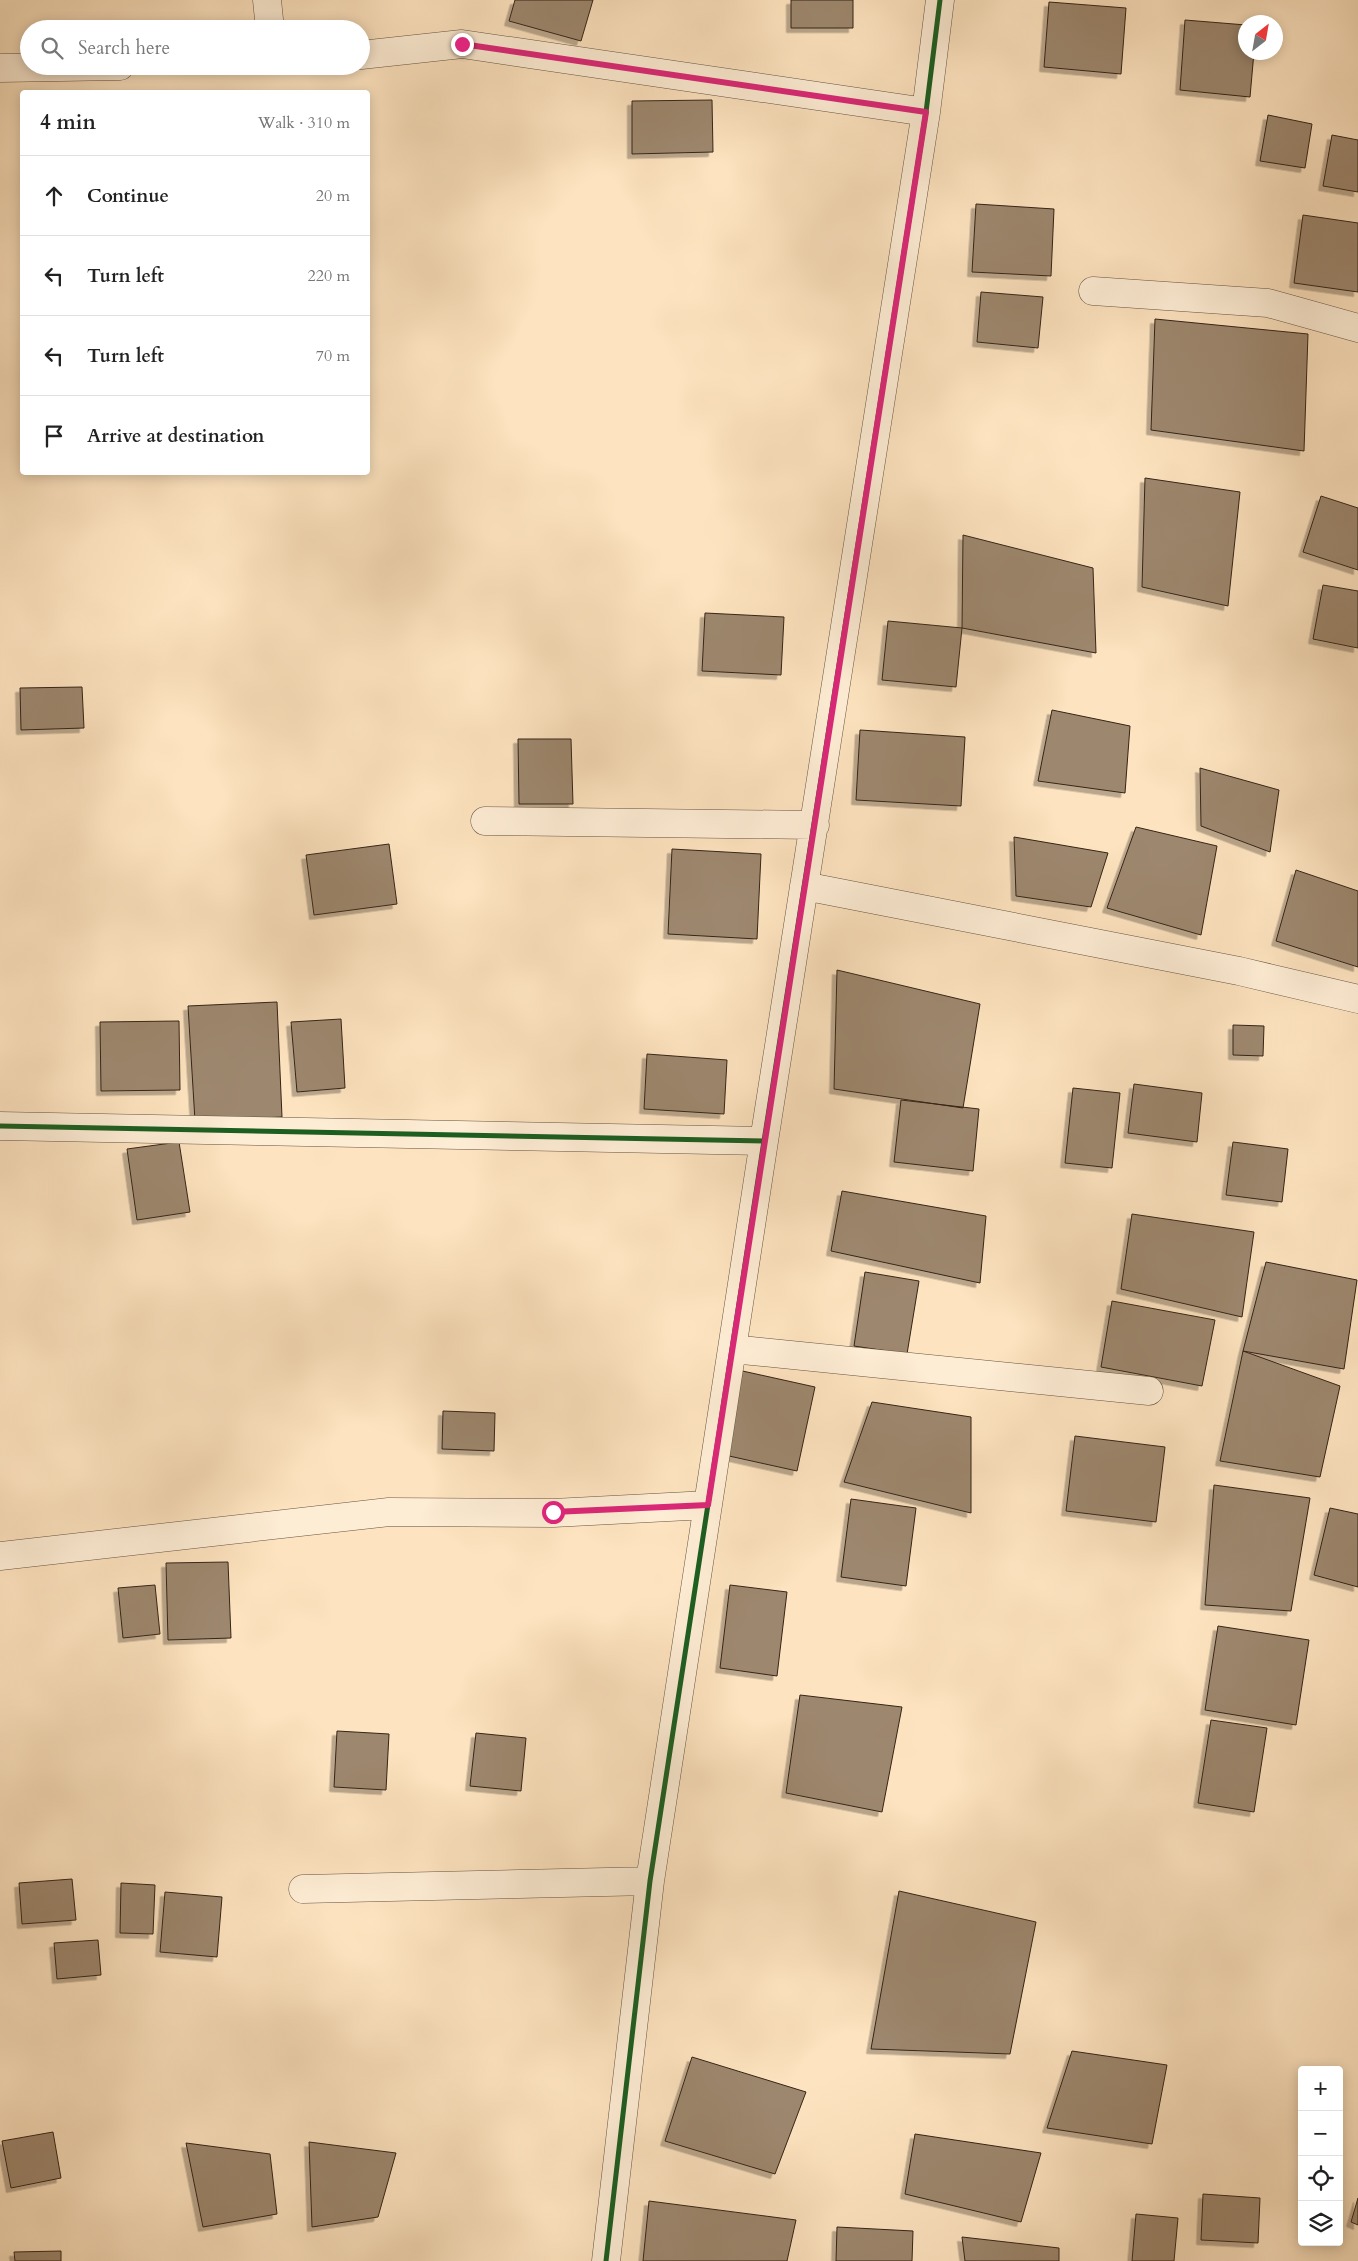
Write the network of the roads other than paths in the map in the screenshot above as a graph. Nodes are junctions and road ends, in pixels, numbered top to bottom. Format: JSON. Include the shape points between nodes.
{"nodes":[{"id":1,"x":267,"y":0,"type":"edge"},
{"id":2,"x":940,"y":0,"type":"edge"},
{"id":3,"x":269,"y":20,"type":"edge"},
{"id":4,"x":370,"y":54,"type":"edge"},
{"id":5,"x":0,"y":68,"type":"edge"},
{"id":6,"x":20,"y":68,"type":"edge"},
{"id":7,"x":926,"y":112,"type":"junction"},
{"id":8,"x":1093,"y":291,"type":"dead end"},
{"id":9,"x":1358,"y":328,"type":"edge"},
{"id":10,"x":485,"y":821,"type":"dead end"},
{"id":11,"x":815,"y":824,"type":"junction"},
{"id":12,"x":804,"y":886,"type":"junction"},
{"id":13,"x":1358,"y":999,"type":"edge"},
{"id":14,"x":0,"y":1126,"type":"edge"},
{"id":15,"x":764,"y":1141,"type":"junction"},
{"id":16,"x":732,"y":1349,"type":"junction"},
{"id":17,"x":1149,"y":1391,"type":"dead end"},
{"id":18,"x":708,"y":1505,"type":"junction"},
{"id":19,"x":0,"y":1556,"type":"edge"},
{"id":20,"x":650,"y":1881,"type":"junction"},
{"id":21,"x":303,"y":1888,"type":"dead end"},
{"id":22,"x":606,"y":2261,"type":"edge"}],
"edges":[{"from":1,"to":3,"type":"street"},
{"from":2,"to":7,"type":"street"},
{"from":4,"to":7,"type":"street","via":[[462,44]]},
{"from":5,"to":6,"type":"street"},
{"from":7,"to":11,"type":"street"},
{"from":8,"to":9,"type":"street","via":[[1268,303]]},
{"from":10,"to":11,"type":"street"},
{"from":11,"to":12,"type":"street"},
{"from":12,"to":13,"type":"street","via":[[1239,971]]},
{"from":12,"to":15,"type":"street"},
{"from":14,"to":15,"type":"street"},
{"from":15,"to":16,"type":"street"},
{"from":16,"to":17,"type":"street"},
{"from":16,"to":18,"type":"street"},
{"from":18,"to":19,"type":"street","via":[[553,1512],[389,1512]]},
{"from":18,"to":20,"type":"street"},
{"from":20,"to":21,"type":"street"},
{"from":20,"to":22,"type":"street"}]}
